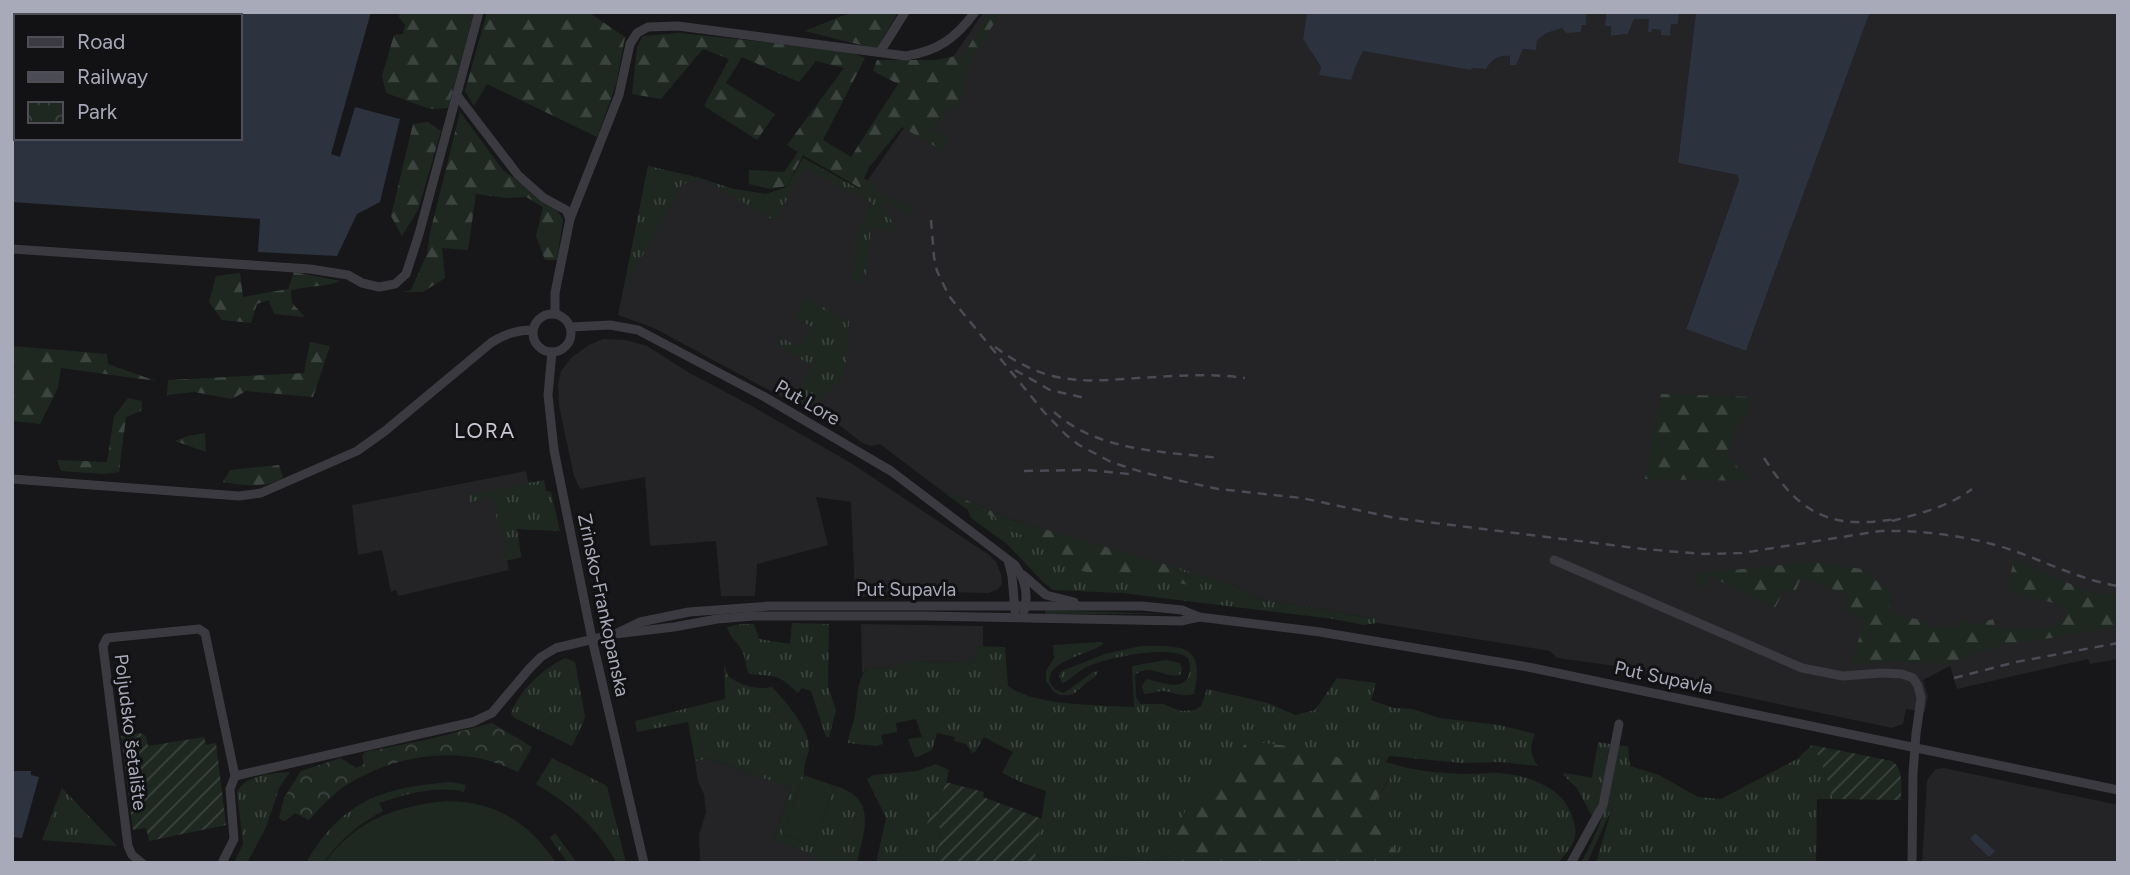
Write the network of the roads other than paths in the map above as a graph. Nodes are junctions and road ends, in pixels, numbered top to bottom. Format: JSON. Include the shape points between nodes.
{"nodes":[{"id":1,"x":479,"y":12,"type":"edge"},
{"id":2,"x":905,"y":12,"type":"edge"},
{"id":3,"x":975,"y":12,"type":"edge"},
{"id":4,"x":880,"y":52,"type":"junction"},
{"id":5,"x":456,"y":94,"type":"junction"},
{"id":6,"x":570,"y":219,"type":"junction"},
{"id":7,"x":12,"y":249,"type":"edge"},
{"id":8,"x":555,"y":313,"type":"junction"},
{"id":9,"x":571,"y":327,"type":"junction"},
{"id":10,"x":533,"y":330,"type":"junction"},
{"id":11,"x":552,"y":352,"type":"junction"},
{"id":12,"x":12,"y":480,"type":"edge"},
{"id":13,"x":1007,"y":558,"type":"junction"},
{"id":14,"x":1554,"y":560,"type":"dead end"},
{"id":15,"x":1021,"y":573,"type":"junction"},
{"id":16,"x":1025,"y":606,"type":"junction"},
{"id":17,"x":1089,"y":606,"type":"junction"},
{"id":18,"x":1013,"y":607,"type":"junction"},
{"id":19,"x":1021,"y":617,"type":"junction"},
{"id":20,"x":1199,"y":617,"type":"junction"},
{"id":21,"x":615,"y":634,"type":"junction"},
{"id":22,"x":592,"y":639,"type":"junction"},
{"id":23,"x":1619,"y":724,"type":"dead end"},
{"id":24,"x":1914,"y":747,"type":"junction"},
{"id":25,"x":235,"y":776,"type":"junction"},
{"id":26,"x":2118,"y":790,"type":"edge"},
{"id":27,"x":142,"y":863,"type":"edge"},
{"id":28,"x":222,"y":863,"type":"edge"},
{"id":29,"x":644,"y":863,"type":"edge"},
{"id":30,"x":1572,"y":863,"type":"edge"},
{"id":31,"x":1912,"y":863,"type":"edge"}],
"edges":[{"from":1,"to":5,"type":"street"},
{"from":2,"to":4,"type":"street"},
{"from":3,"to":4,"type":"street","via":[[961,31],[923,53]]},
{"from":4,"to":6,"type":"street","via":[[678,26],[648,27],[630,44],[619,95]]},
{"from":5,"to":6,"type":"street","via":[[518,175],[566,210]]},
{"from":5,"to":7,"type":"street","via":[[419,234],[406,274],[395,285],[379,287],[348,275],[310,269]]},
{"from":6,"to":8,"type":"street"},
{"from":8,"to":9,"type":"street"},
{"from":8,"to":10,"type":"street","via":[[543,315]]},
{"from":9,"to":11,"type":"street","via":[[568,344]]},
{"from":9,"to":13,"type":"street","name":"Put Lore","via":[[610,325],[638,330],[661,342],[891,471]]},
{"from":10,"to":11,"type":"street","via":[[536,343]]},
{"from":10,"to":12,"type":"street","via":[[492,342],[357,451],[261,493],[239,496]]},
{"from":11,"to":22,"type":"street","name":"Zrinsko-Frankopanska","via":[[548,395],[554,450]]},
{"from":13,"to":15,"type":"street","name":"Put Lore"},
{"from":13,"to":18,"type":"street"},
{"from":14,"to":24,"type":"street","via":[[1802,668],[1843,676],[1882,673],[1913,678],[1921,698]]},
{"from":15,"to":16,"type":"street"},
{"from":15,"to":17,"type":"street","name":"Put Lore","via":[[1046,594]]},
{"from":16,"to":17,"type":"street","name":"Put Supavla"},
{"from":16,"to":18,"type":"street","name":"Put Supavla"},
{"from":16,"to":19,"type":"street"},
{"from":17,"to":20,"type":"street","name":"Put Supavla","via":[[1182,610]]},
{"from":18,"to":19,"type":"street"},
{"from":18,"to":21,"type":"street","name":"Put Supavla","via":[[770,606],[689,612],[640,622]]},
{"from":19,"to":20,"type":"street","name":"Put Supavla","via":[[1181,621]]},
{"from":19,"to":21,"type":"street","name":"Put Supavla","via":[[753,616]]},
{"from":20,"to":24,"type":"street","name":"Put Supavla","via":[[1528,667]]},
{"from":21,"to":22,"type":"street","name":"Put Supavla"},
{"from":22,"to":25,"type":"street","name":"Put Supavla","via":[[541,657],[492,713],[473,722]]},
{"from":22,"to":29,"type":"street","name":"Zrinsko-Frankopanska"},
{"from":23,"to":30,"type":"street","via":[[1603,805]]},
{"from":24,"to":26,"type":"street","name":"Put Supavla"},
{"from":24,"to":31,"type":"street"},
{"from":25,"to":27,"type":"street","name":"Poljudsko šetalište","via":[[205,633],[199,629],[107,638],[103,646],[128,846]]},
{"from":25,"to":28,"type":"street","via":[[230,789],[234,839]]}]}
